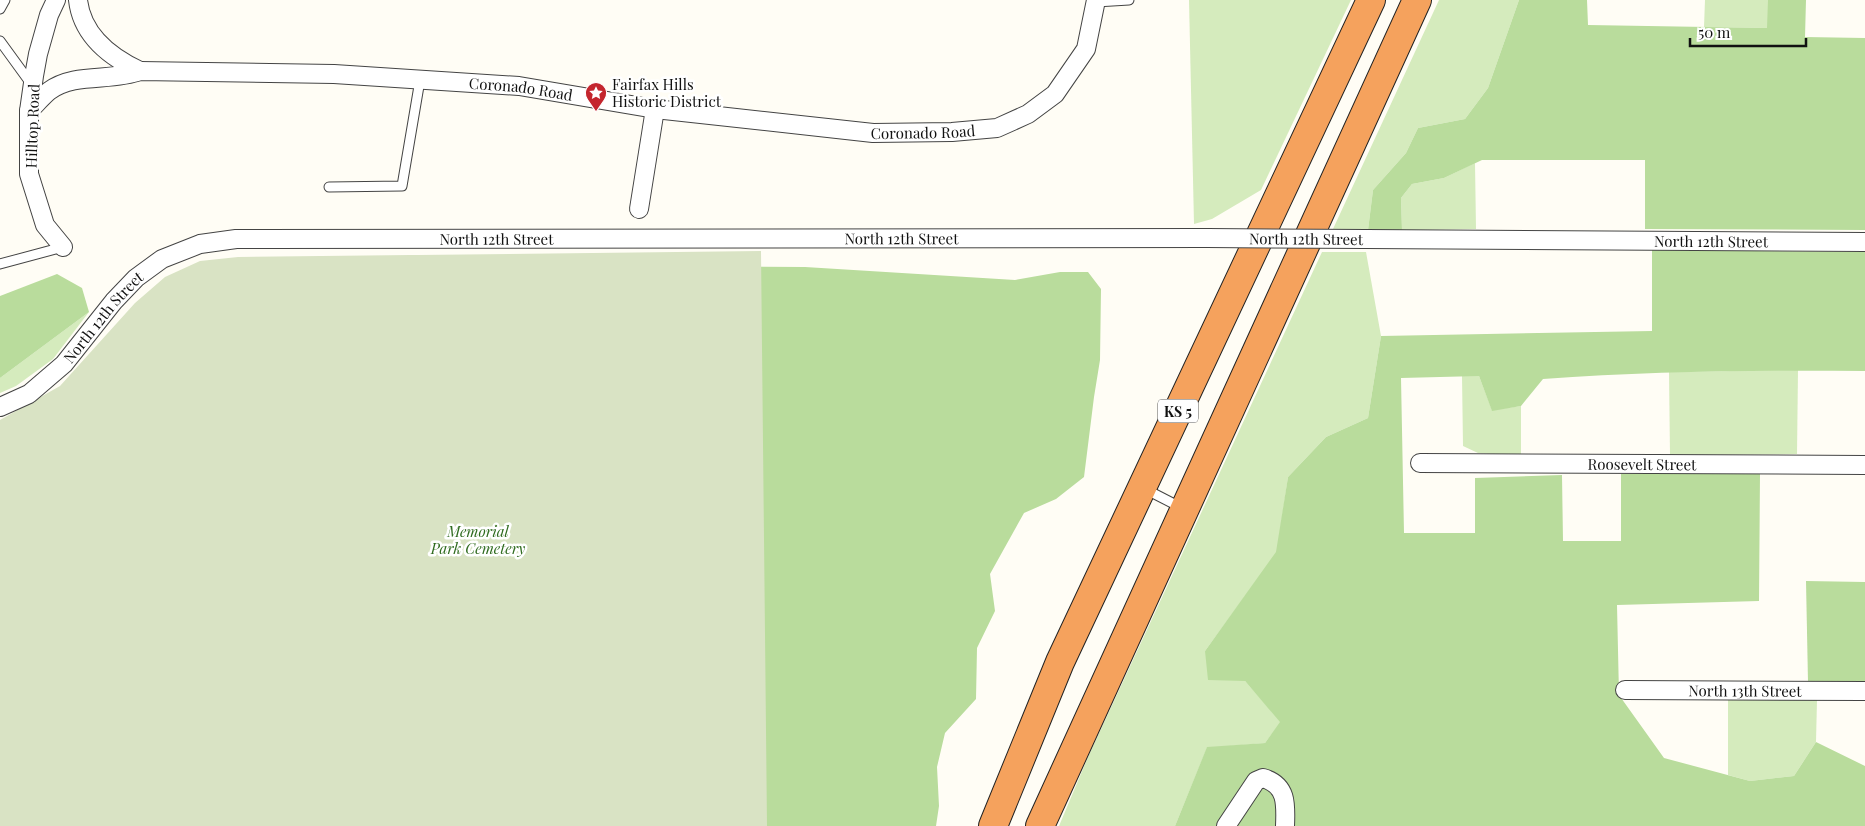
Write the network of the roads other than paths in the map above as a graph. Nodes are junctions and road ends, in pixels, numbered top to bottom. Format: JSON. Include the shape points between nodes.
{"nodes":[{"id":1,"x":5,"y":0,"type":"edge"},
{"id":2,"x":56,"y":0,"type":"edge"},
{"id":3,"x":78,"y":0,"type":"edge"},
{"id":4,"x":1129,"y":0,"type":"edge"},
{"id":5,"x":1371,"y":0,"type":"edge"},
{"id":6,"x":1417,"y":0,"type":"edge"},
{"id":7,"x":1096,"y":1,"type":"edge"},
{"id":8,"x":0,"y":10,"type":"edge"},
{"id":9,"x":0,"y":41,"type":"edge"},
{"id":10,"x":140,"y":71,"type":"junction"},
{"id":11,"x":420,"y":80,"type":"junction"},
{"id":12,"x":33,"y":86,"type":"junction"},
{"id":13,"x":655,"y":109,"type":"junction"},
{"id":14,"x":29,"y":111,"type":"junction"},
{"id":15,"x":329,"y":187,"type":"dead end"},
{"id":16,"x":639,"y":209,"type":"dead end"},
{"id":17,"x":1865,"y":242,"type":"edge"},
{"id":18,"x":62,"y":247,"type":"joint"},
{"id":19,"x":0,"y":264,"type":"edge"},
{"id":20,"x":0,"y":407,"type":"edge"},
{"id":21,"x":1420,"y":463,"type":"dead end"},
{"id":22,"x":1865,"y":465,"type":"edge"},
{"id":23,"x":1142,"y":488,"type":"junction"},
{"id":24,"x":1184,"y":509,"type":"junction"},
{"id":25,"x":1625,"y":690,"type":"dead end"},
{"id":26,"x":1865,"y":691,"type":"edge"},
{"id":27,"x":994,"y":826,"type":"edge"},
{"id":28,"x":1040,"y":826,"type":"edge"},
{"id":29,"x":1226,"y":826,"type":"edge"},
{"id":30,"x":1285,"y":826,"type":"edge"}],
"edges":[{"from":1,"to":8,"type":"lane"},
{"from":2,"to":12,"type":"street","name":"Hilltop Road","via":[[38,54]]},
{"from":3,"to":10,"type":"street","name":"Coronado Road","via":[[83,19],[96,41],[111,55]]},
{"from":4,"to":7,"type":"lane"},
{"from":5,"to":23,"type":"highway","number":"KS 5"},
{"from":6,"to":24,"type":"highway"},
{"from":7,"to":13,"type":"street","name":"Coronado Road","via":[[1086,49],[1055,94],[1028,114],[997,128],[873,133]]},
{"from":9,"to":12,"type":"lane"},
{"from":10,"to":11,"type":"street","name":"Coronado Road","via":[[334,74]]},
{"from":10,"to":14,"type":"street","name":"Coronado Road","via":[[126,76],[60,85]]},
{"from":11,"to":13,"type":"street","name":"Coronado Road","via":[[519,86]]},
{"from":11,"to":15,"type":"lane","via":[[402,186]]},
{"from":12,"to":14,"type":"street","name":"Hilltop Road"},
{"from":13,"to":16,"type":"street"},
{"from":14,"to":18,"type":"street","name":"Hilltop Road","via":[[30,174],[45,225]]},
{"from":17,"to":20,"type":"street","name":"North 12th Street","bridge":true,"via":[[1207,238],[236,239],[200,244],[162,259],[136,278],[114,301],[64,364],[29,394]]},
{"from":18,"to":19,"type":"lane"},
{"from":21,"to":22,"type":"street","name":"Roosevelt Street"},
{"from":23,"to":24,"type":"lane"},
{"from":23,"to":27,"type":"highway","number":"KS 5","via":[[1060,662]]},
{"from":24,"to":28,"type":"highway"},
{"from":25,"to":26,"type":"street","name":"North 13th Street"},
{"from":29,"to":30,"type":"street","via":[[1256,781],[1263,778],[1272,780],[1281,788]]}]}
